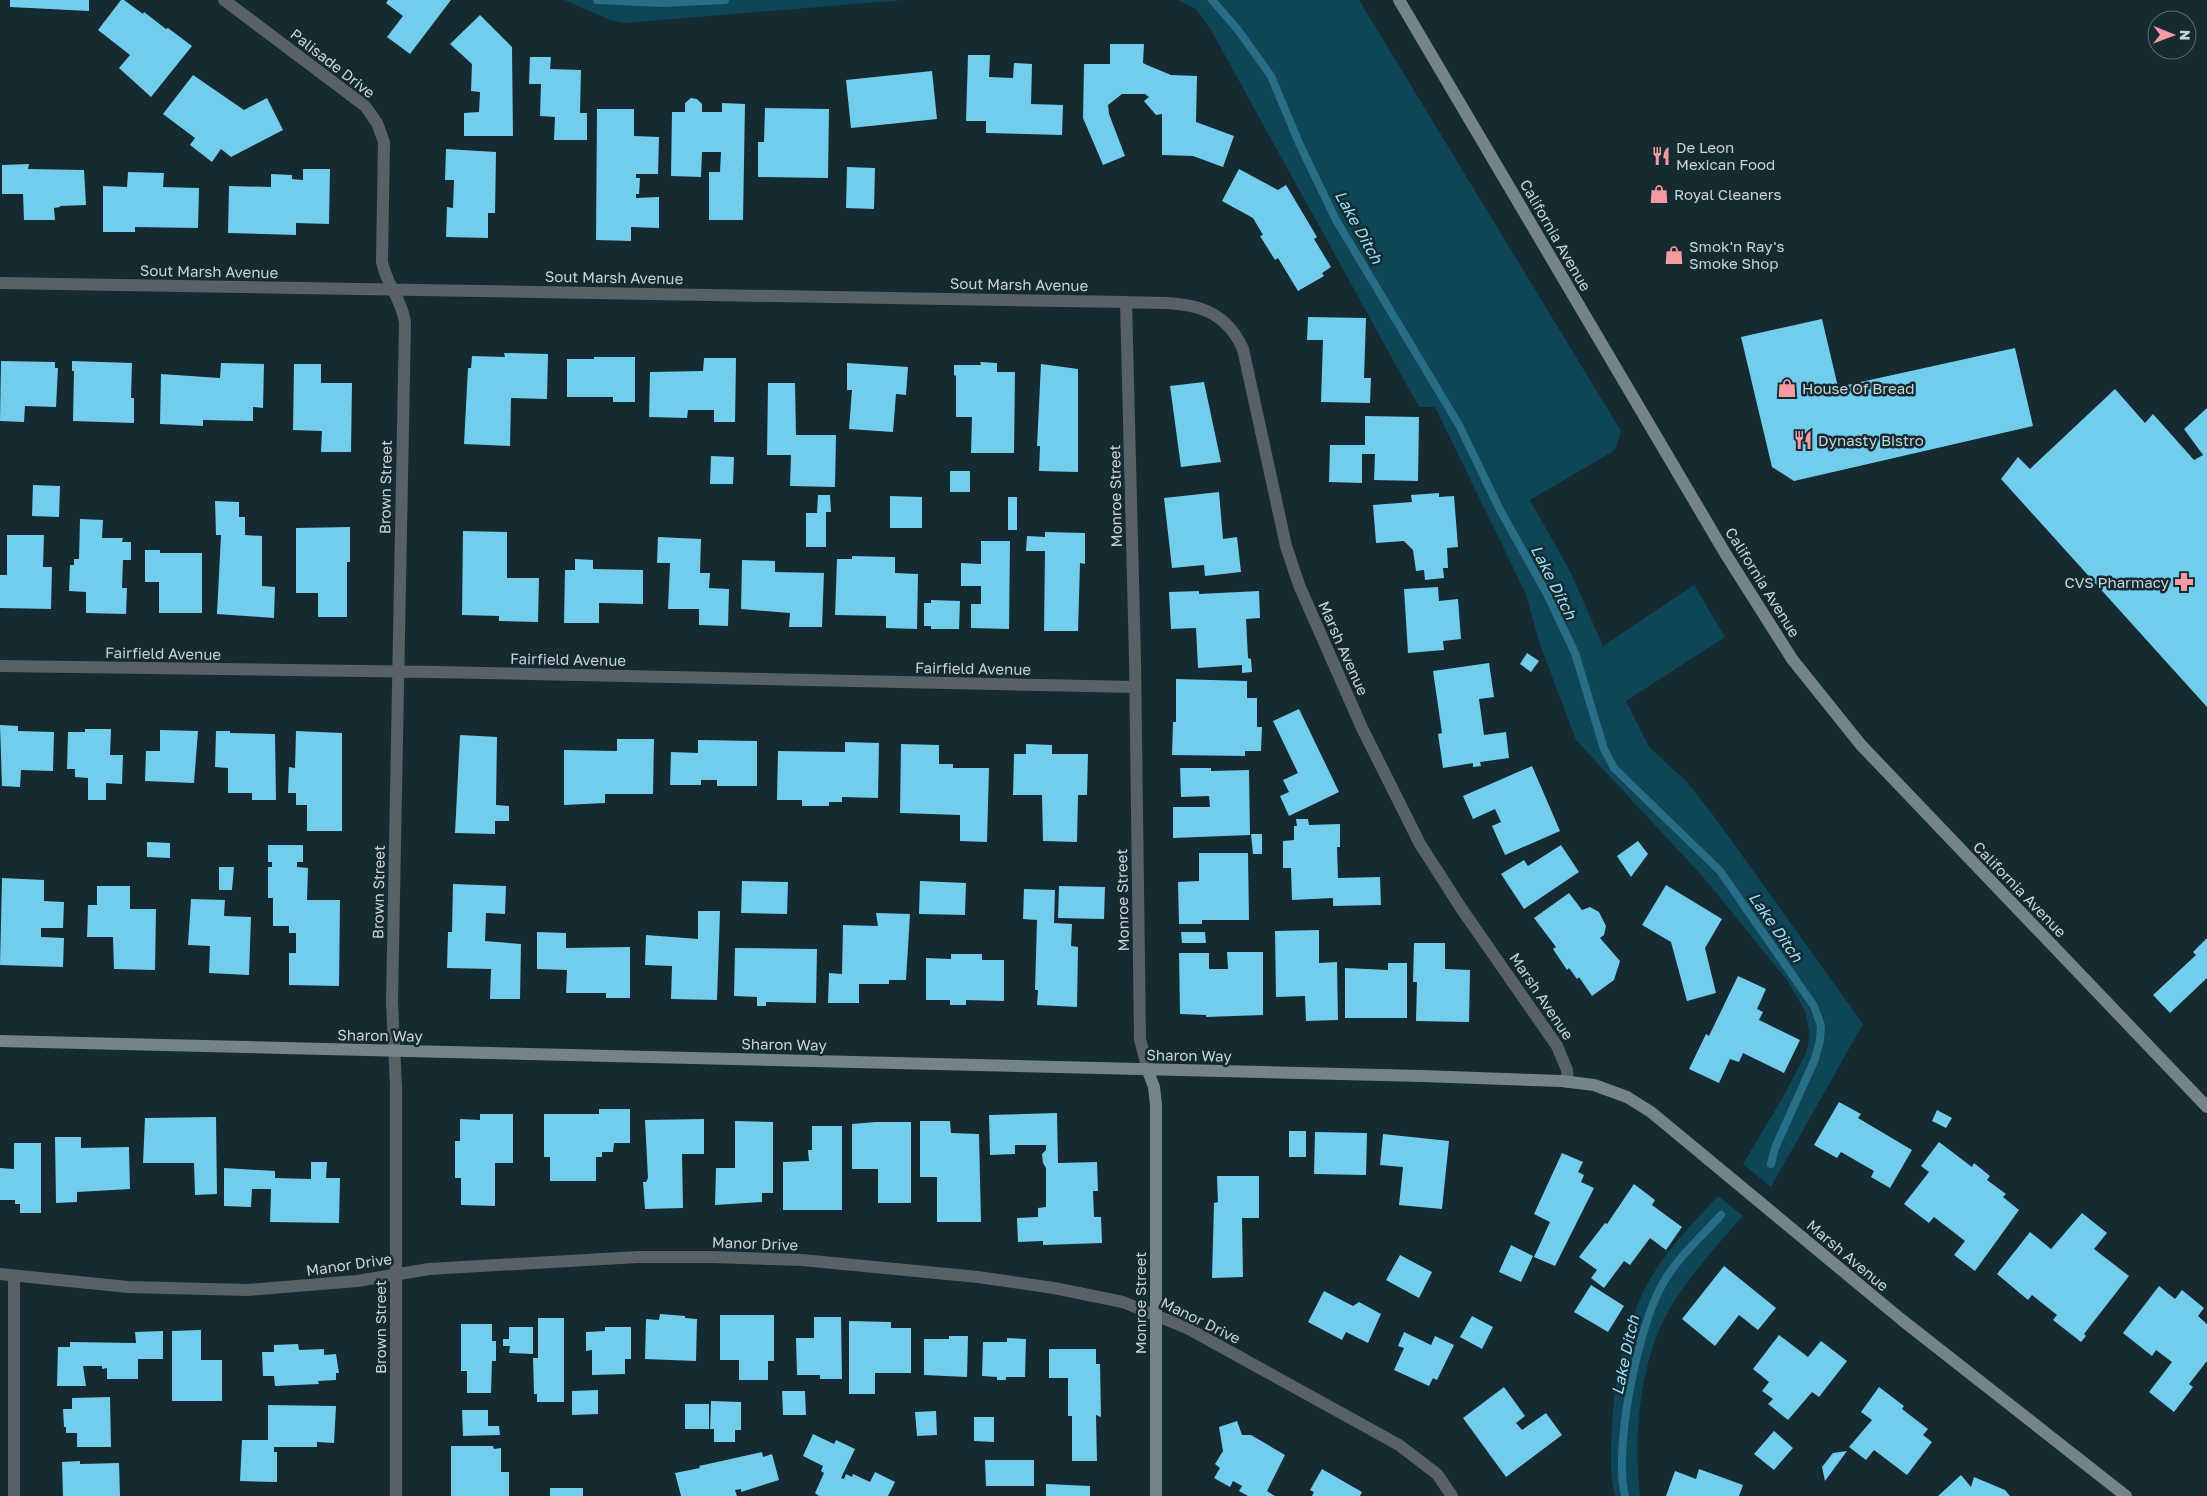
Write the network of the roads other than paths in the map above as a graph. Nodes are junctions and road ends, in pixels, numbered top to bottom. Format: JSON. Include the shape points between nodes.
{"nodes":[{"id":1,"x":224,"y":0,"type":"edge"},
{"id":2,"x":1399,"y":0,"type":"edge"},
{"id":3,"x":0,"y":283,"type":"edge"},
{"id":4,"x":394,"y":291,"type":"junction"},
{"id":5,"x":1126,"y":302,"type":"junction"},
{"id":6,"x":1224,"y":320,"type":"joint"},
{"id":7,"x":0,"y":666,"type":"edge"},
{"id":8,"x":398,"y":673,"type":"junction"},
{"id":9,"x":1135,"y":687,"type":"junction"},
{"id":10,"x":0,"y":1041,"type":"edge"},
{"id":11,"x":394,"y":1052,"type":"junction"},
{"id":12,"x":1148,"y":1071,"type":"junction"},
{"id":13,"x":1568,"y":1082,"type":"junction"},
{"id":14,"x":2206,"y":1104,"type":"edge"},
{"id":15,"x":0,"y":1274,"type":"edge"},
{"id":16,"x":396,"y":1274,"type":"junction"},
{"id":17,"x":14,"y":1276,"type":"junction"},
{"id":18,"x":1156,"y":1315,"type":"junction"},
{"id":19,"x":14,"y":1496,"type":"edge"},
{"id":20,"x":396,"y":1496,"type":"edge"},
{"id":21,"x":1156,"y":1496,"type":"edge"},
{"id":22,"x":1452,"y":1496,"type":"edge"},
{"id":23,"x":2126,"y":1496,"type":"edge"}],
"edges":[{"from":1,"to":4,"type":"street","name":"Palisade Drive","via":[[365,106],[377,123],[384,142],[382,262],[385,277]]},
{"from":2,"to":14,"type":"street","name":"California Avenue","via":[[1725,553],[1792,659],[1860,746]]},
{"from":3,"to":4,"type":"street","name":"Sout Marsh Avenue"},
{"from":4,"to":5,"type":"street","name":"Sout Marsh Avenue"},
{"from":4,"to":8,"type":"street","name":"Brown Street","via":[[402,305],[405,322]]},
{"from":5,"to":6,"type":"street","name":"Sout Marsh Avenue","via":[[1189,305]]},
{"from":5,"to":9,"type":"street","name":"Monroe Street"},
{"from":6,"to":13,"type":"street","name":"Marsh Avenue","via":[[1236,333],[1243,349],[1286,546],[1296,577],[1362,728],[1420,844],[1557,1046],[1567,1070]]},
{"from":7,"to":8,"type":"street","name":"Fairfield Avenue"},
{"from":8,"to":9,"type":"street","name":"Fairfield Avenue"},
{"from":8,"to":11,"type":"street","name":"Brown Street","via":[[392,1001]]},
{"from":9,"to":12,"type":"street","name":"Monroe Street","via":[[1140,1039]]},
{"from":10,"to":11,"type":"street","name":"Sharon Way"},
{"from":11,"to":12,"type":"street","name":"Sharon Way"},
{"from":11,"to":16,"type":"street","name":"Brown Street"},
{"from":12,"to":13,"type":"street","name":"Sharon Way"},
{"from":12,"to":18,"type":"street","name":"Monroe Street","via":[[1156,1105]]},
{"from":13,"to":23,"type":"street","name":"Marsh Avenue","via":[[1594,1085],[1627,1097],[1651,1112],[1902,1320]]},
{"from":15,"to":17,"type":"street","name":"Manor Drive"},
{"from":16,"to":17,"type":"street","name":"Manor Drive","via":[[357,1281],[248,1290],[128,1287]]},
{"from":16,"to":18,"type":"street","name":"Manor Drive","via":[[428,1269],[638,1257],[802,1260],[969,1276],[1054,1288],[1123,1302]]},
{"from":16,"to":20,"type":"street","name":"Brown Street"},
{"from":17,"to":19,"type":"street"},
{"from":18,"to":21,"type":"street","name":"Monroe Street"},
{"from":18,"to":22,"type":"street","name":"Manor Drive","via":[[1189,1329],[1399,1445],[1437,1474]]}]}
